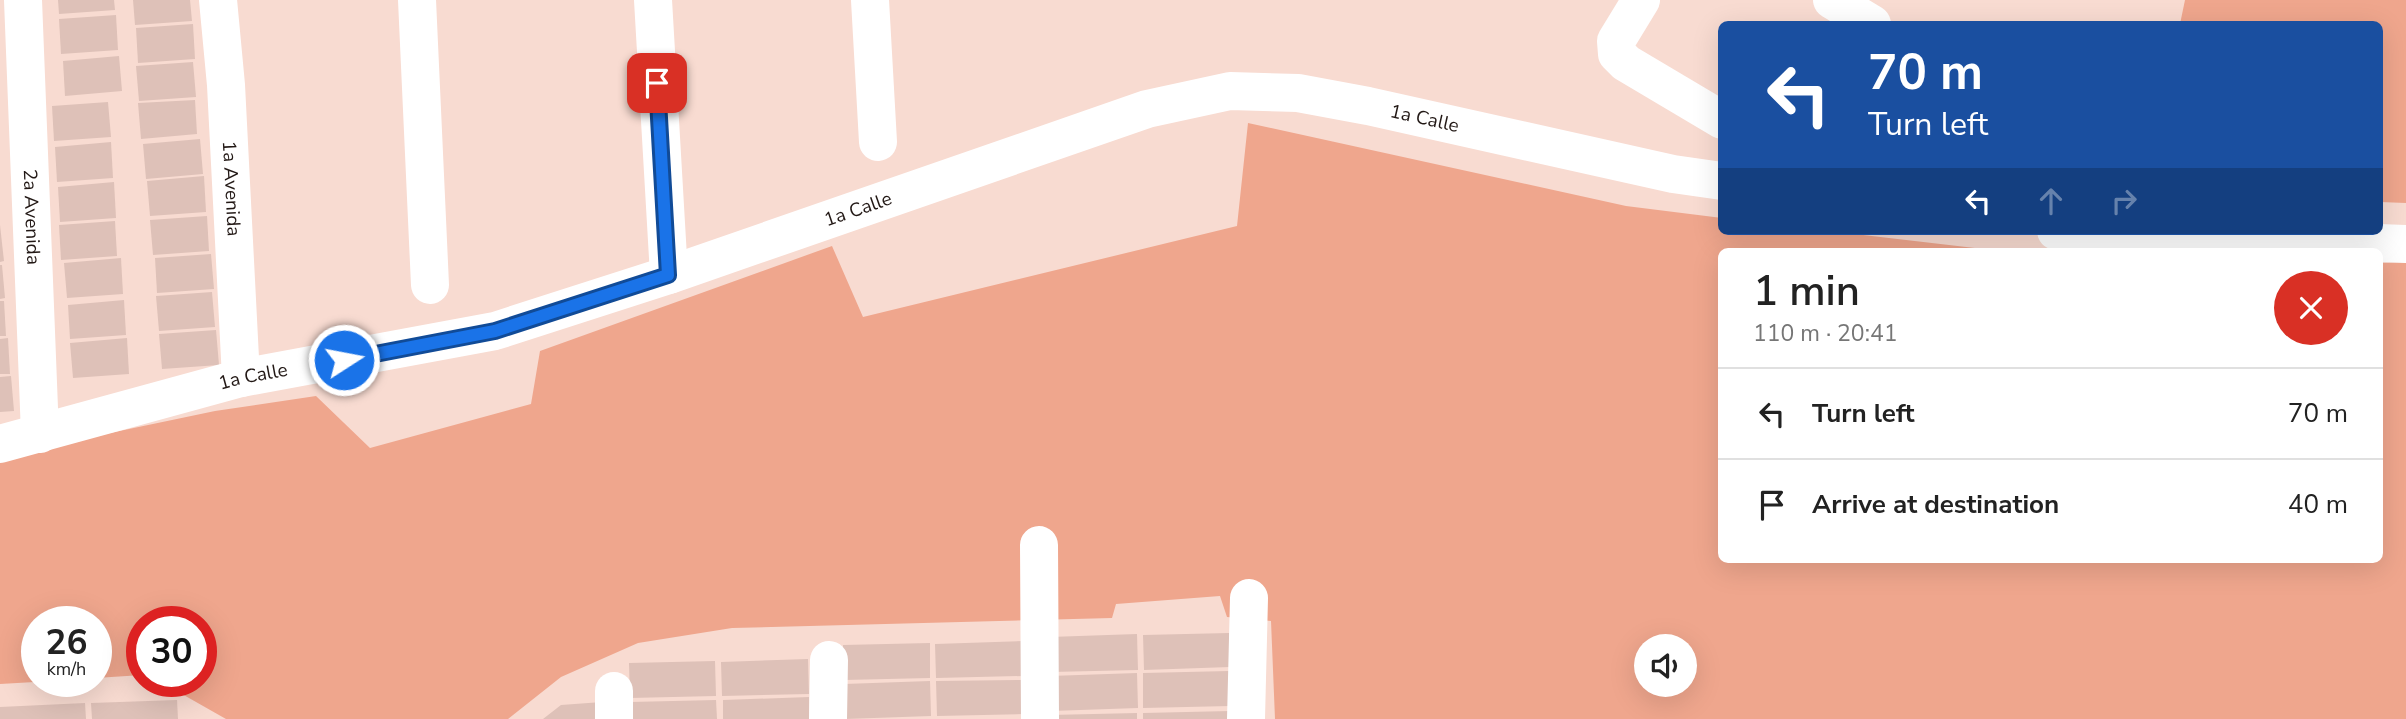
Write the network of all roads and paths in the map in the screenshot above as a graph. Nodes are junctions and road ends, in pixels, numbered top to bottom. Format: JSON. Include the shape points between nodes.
{"nodes":[{"id":1,"x":23,"y":0,"type":"edge"},
{"id":2,"x":218,"y":0,"type":"edge"},
{"id":3,"x":417,"y":0,"type":"edge"},
{"id":4,"x":653,"y":0,"type":"edge"},
{"id":5,"x":870,"y":0,"type":"edge"},
{"id":6,"x":1641,"y":0,"type":"edge"},
{"id":7,"x":1832,"y":0,"type":"edge"},
{"id":8,"x":1867,"y":21,"type":"edge"},
{"id":9,"x":1718,"y":118,"type":"edge"},
{"id":10,"x":878,"y":142,"type":"dead end"},
{"id":11,"x":1718,"y":180,"type":"edge"},
{"id":12,"x":2164,"y":235,"type":"edge"},
{"id":13,"x":2406,"y":244,"type":"edge"},
{"id":14,"x":668,"y":275,"type":"junction"},
{"id":15,"x":430,"y":285,"type":"dead end"},
{"id":16,"x":240,"y":378,"type":"junction"},
{"id":17,"x":40,"y":434,"type":"junction"},
{"id":18,"x":0,"y":444,"type":"edge"},
{"id":19,"x":1039,"y":545,"type":"dead end"},
{"id":20,"x":1249,"y":598,"type":"dead end"},
{"id":21,"x":829,"y":660,"type":"dead end"},
{"id":22,"x":828,"y":719,"type":"edge"},
{"id":23,"x":1040,"y":719,"type":"edge"},
{"id":24,"x":1246,"y":719,"type":"edge"}],
"edges":[{"from":1,"to":17,"type":"street","name":"2a Avenida"},
{"from":2,"to":16,"type":"street","name":"1a Avenida"},
{"from":3,"to":15,"type":"street"},
{"from":4,"to":14,"type":"street"},
{"from":5,"to":10,"type":"street"},
{"from":6,"to":9,"type":"street","via":[[1616,41],[1617,54]]},
{"from":7,"to":8,"type":"street"},
{"from":11,"to":14,"type":"street","name":"1a Calle","via":[[1298,93],[1230,91],[1147,109]]},
{"from":12,"to":13,"type":"street"},
{"from":14,"to":16,"type":"street","name":"1a Calle","via":[[495,331]]},
{"from":16,"to":17,"type":"street","name":"1a Calle"},
{"from":17,"to":18,"type":"street","name":"1a Calle"},
{"from":19,"to":23,"type":"street"},
{"from":20,"to":24,"type":"street"},
{"from":21,"to":22,"type":"street"}]}
